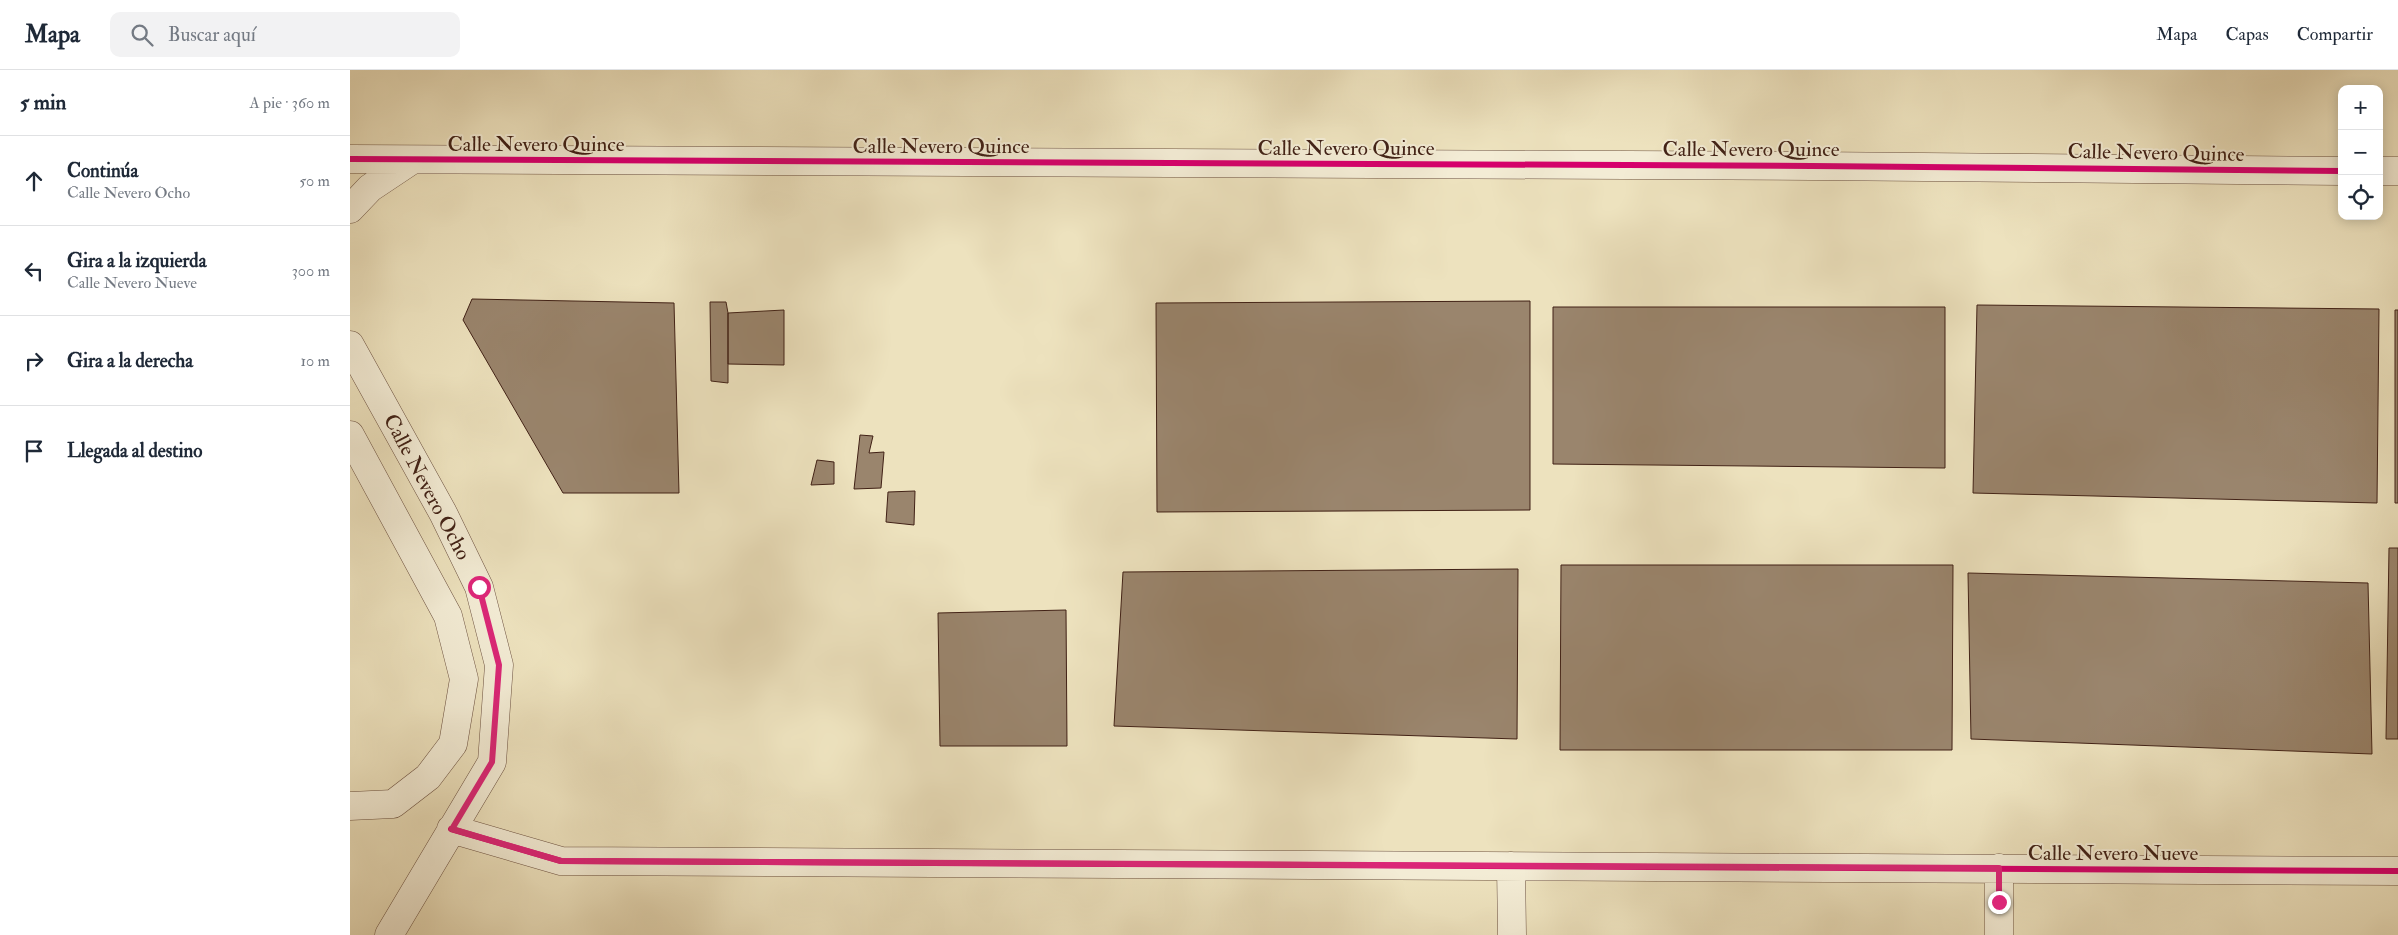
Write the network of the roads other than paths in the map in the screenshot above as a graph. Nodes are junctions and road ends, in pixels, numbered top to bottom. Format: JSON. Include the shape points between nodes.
{"nodes":[{"id":1,"x":350,"y":159,"type":"edge"},
{"id":2,"x":412,"y":160,"type":"junction"},
{"id":3,"x":2338,"y":171,"type":"edge"},
{"id":4,"x":2383,"y":171,"type":"edge"},
{"id":5,"x":2398,"y":171,"type":"edge"},
{"id":6,"x":350,"y":209,"type":"edge"},
{"id":7,"x":350,"y":345,"type":"edge"},
{"id":8,"x":350,"y":435,"type":"edge"},
{"id":9,"x":350,"y":806,"type":"edge"},
{"id":10,"x":452,"y":829,"type":"junction"},
{"id":11,"x":1511,"y":866,"type":"junction"},
{"id":12,"x":1999,"y":868,"type":"junction"},
{"id":13,"x":2398,"y":870,"type":"edge"},
{"id":14,"x":389,"y":935,"type":"edge"},
{"id":15,"x":1512,"y":935,"type":"edge"},
{"id":16,"x":1999,"y":935,"type":"edge"}],
"edges":[{"from":1,"to":2,"type":"street","name":"Calle Nevero Quince"},
{"from":2,"to":3,"type":"street","name":"Calle Nevero Quince"},
{"from":2,"to":6,"type":"street","via":[[370,188]]},
{"from":4,"to":5,"type":"street"},
{"from":7,"to":10,"type":"street","name":"Calle Nevero Ocho","via":[[443,513],[479,587],[499,665],[492,762]]},
{"from":8,"to":9,"type":"street","name":"Calle Nevero Ocho","via":[[448,616],[464,679],[453,744],[428,777],[393,804]]},
{"from":10,"to":11,"type":"street","name":"Calle Nevero Nueve","via":[[561,861]]},
{"from":10,"to":14,"type":"street","name":"Calle Nevero Ocho"},
{"from":11,"to":12,"type":"street","name":"Calle Nevero Nueve"},
{"from":11,"to":15,"type":"street"},
{"from":12,"to":13,"type":"street","name":"Calle Nevero Nueve"},
{"from":12,"to":16,"type":"street"}]}
